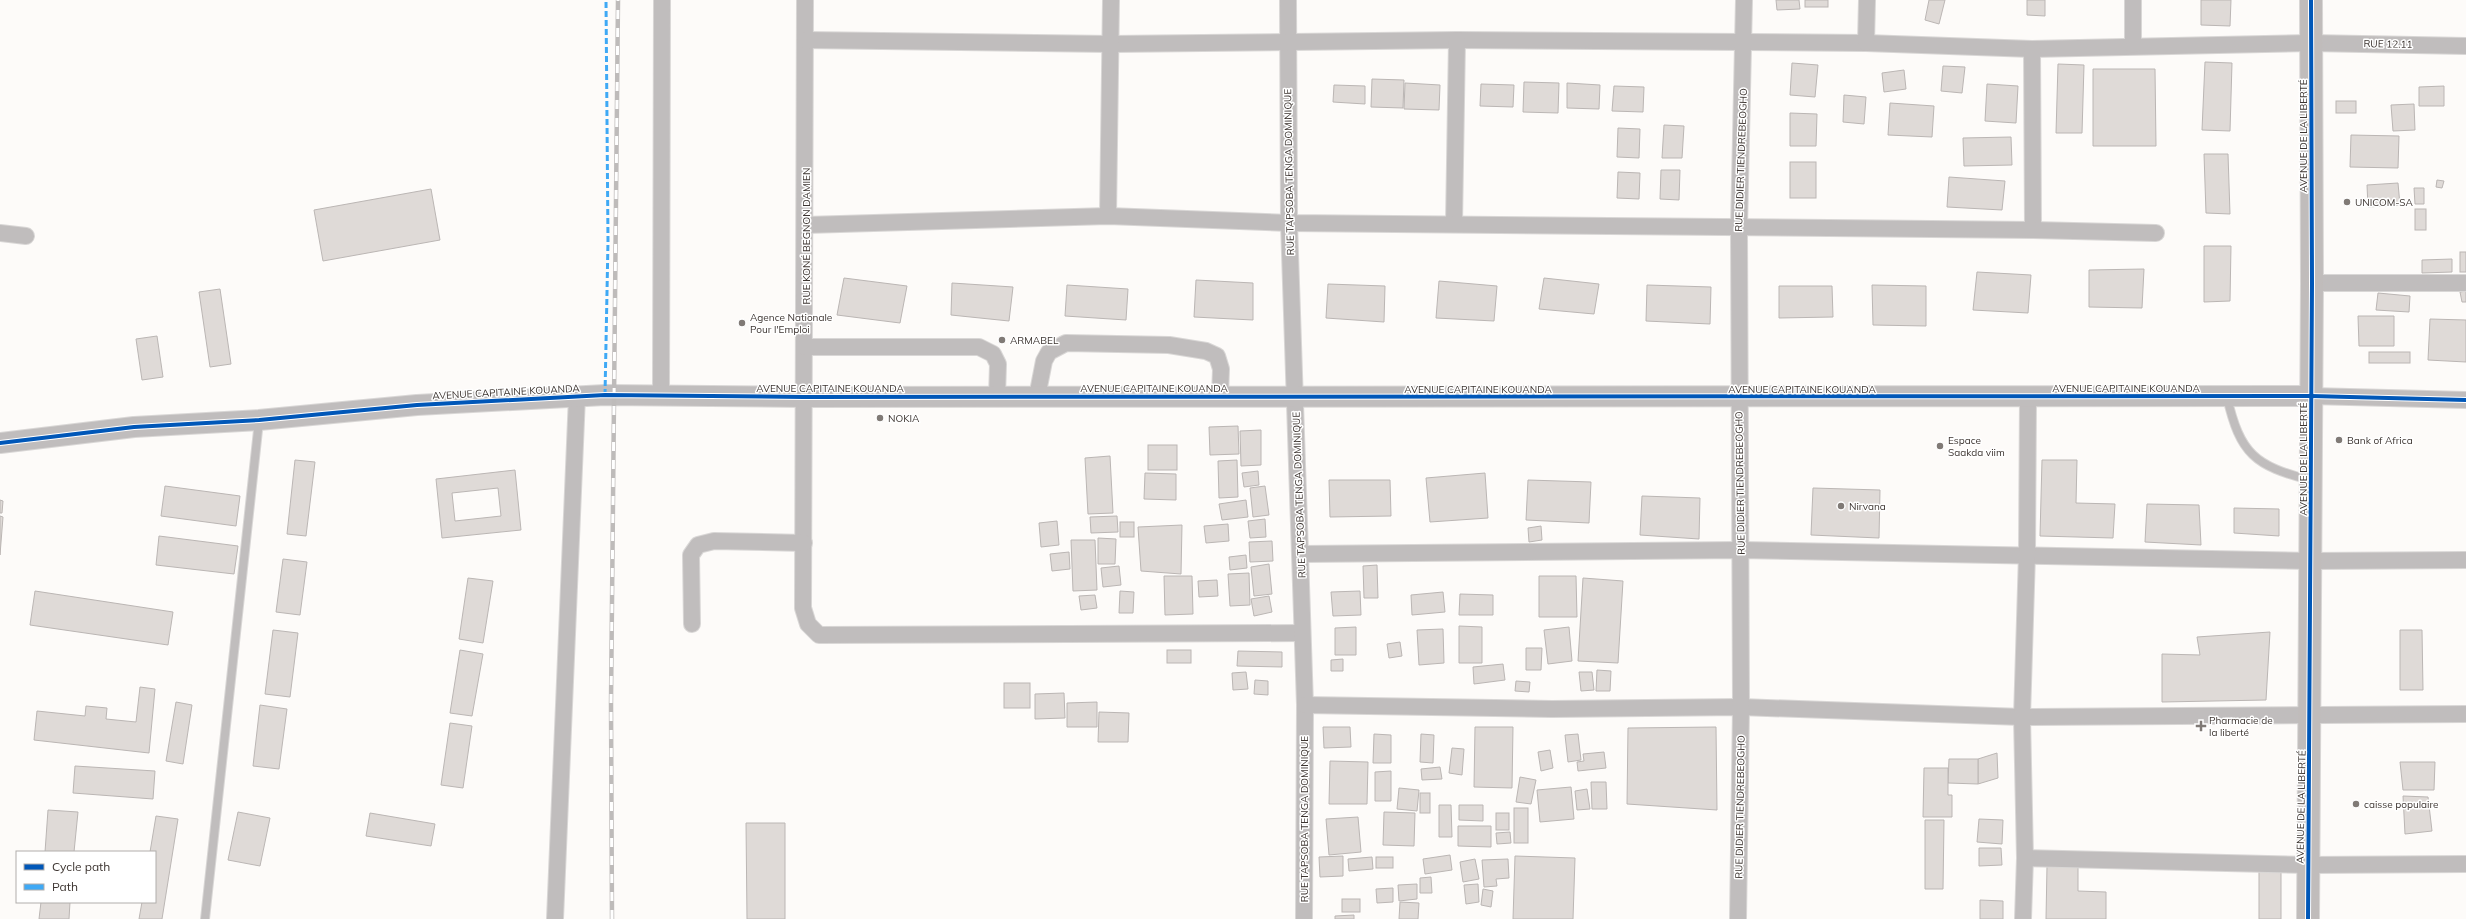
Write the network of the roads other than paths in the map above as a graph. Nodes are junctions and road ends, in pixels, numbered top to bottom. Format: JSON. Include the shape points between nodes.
{"nodes":[{"id":1,"x":662,"y":0,"type":"edge"},
{"id":2,"x":806,"y":0,"type":"edge"},
{"id":3,"x":1111,"y":0,"type":"edge"},
{"id":4,"x":1288,"y":0,"type":"edge"},
{"id":5,"x":1744,"y":0,"type":"edge"},
{"id":6,"x":1867,"y":0,"type":"edge"},
{"id":7,"x":2133,"y":0,"type":"edge"},
{"id":8,"x":2311,"y":0,"type":"edge"},
{"id":9,"x":805,"y":40,"type":"junction"},
{"id":10,"x":1457,"y":40,"type":"junction"},
{"id":11,"x":1287,"y":42,"type":"junction"},
{"id":12,"x":1744,"y":42,"type":"junction"},
{"id":13,"x":1866,"y":43,"type":"junction"},
{"id":14,"x":2311,"y":43,"type":"junction"},
{"id":15,"x":1112,"y":44,"type":"junction"},
{"id":16,"x":2133,"y":45,"type":"junction"},
{"id":17,"x":2466,"y":46,"type":"edge"},
{"id":18,"x":2032,"y":49,"type":"junction"},
{"id":19,"x":1108,"y":216,"type":"junction"},
{"id":20,"x":1289,"y":223,"type":"junction"},
{"id":21,"x":1454,"y":224,"type":"junction"},
{"id":22,"x":806,"y":225,"type":"junction"},
{"id":23,"x":1739,"y":228,"type":"junction"},
{"id":24,"x":2033,"y":230,"type":"junction"},
{"id":25,"x":0,"y":233,"type":"edge"},
{"id":26,"x":2156,"y":234,"type":"dead end"},
{"id":27,"x":26,"y":236,"type":"dead end"},
{"id":28,"x":2312,"y":283,"type":"junction"},
{"id":29,"x":2466,"y":283,"type":"edge"},
{"id":30,"x":805,"y":347,"type":"junction"},
{"id":31,"x":661,"y":394,"type":"junction"},
{"id":32,"x":577,"y":396,"type":"junction"},
{"id":33,"x":1037,"y":396,"type":"junction"},
{"id":34,"x":1220,"y":396,"type":"junction"},
{"id":35,"x":1296,"y":396,"type":"junction"},
{"id":36,"x":2028,"y":396,"type":"junction"},
{"id":37,"x":2227,"y":396,"type":"junction"},
{"id":38,"x":2311,"y":396,"type":"junction"},
{"id":39,"x":804,"y":397,"type":"junction"},
{"id":40,"x":997,"y":397,"type":"junction"},
{"id":41,"x":1739,"y":397,"type":"junction"},
{"id":42,"x":2466,"y":400,"type":"edge"},
{"id":43,"x":259,"y":420,"type":"junction"},
{"id":44,"x":0,"y":443,"type":"edge"},
{"id":45,"x":2310,"y":480,"type":"junction"},
{"id":46,"x":804,"y":542,"type":"junction"},
{"id":47,"x":1741,"y":550,"type":"junction"},
{"id":48,"x":1301,"y":554,"type":"junction"},
{"id":49,"x":2027,"y":554,"type":"junction"},
{"id":50,"x":2466,"y":560,"type":"edge"},
{"id":51,"x":2310,"y":561,"type":"junction"},
{"id":52,"x":692,"y":624,"type":"dead end"},
{"id":53,"x":1302,"y":633,"type":"junction"},
{"id":54,"x":1305,"y":705,"type":"junction"},
{"id":55,"x":1741,"y":707,"type":"junction"},
{"id":56,"x":2310,"y":714,"type":"junction"},
{"id":57,"x":2466,"y":714,"type":"edge"},
{"id":58,"x":2022,"y":717,"type":"junction"},
{"id":59,"x":2025,"y":858,"type":"junction"},
{"id":60,"x":2466,"y":864,"type":"edge"},
{"id":61,"x":2308,"y":865,"type":"junction"},
{"id":62,"x":205,"y":919,"type":"edge"},
{"id":63,"x":555,"y":919,"type":"edge"},
{"id":64,"x":1304,"y":919,"type":"edge"},
{"id":65,"x":1738,"y":919,"type":"edge"},
{"id":66,"x":2024,"y":919,"type":"edge"},
{"id":67,"x":2308,"y":919,"type":"edge"}],
"edges":[{"from":1,"to":31,"type":"street"},
{"from":2,"to":9,"type":"street","name":"RUE KONÉ BEGNON DAMIEN"},
{"from":3,"to":15,"type":"street"},
{"from":4,"to":11,"type":"street","name":"RUE TAPSOBA TENGA DOMINIQUE"},
{"from":5,"to":12,"type":"street","name":"RUE DIDIER TIENDREBEOGHO"},
{"from":6,"to":13,"type":"street"},
{"from":7,"to":16,"type":"street"},
{"from":8,"to":14,"type":"main road","name":"AVENUE DE LA LIBERTÉ"},
{"from":9,"to":15,"type":"street","name":"RUE 12.11"},
{"from":9,"to":22,"type":"street","name":"RUE KONÉ BEGNON DAMIEN"},
{"from":10,"to":11,"type":"street","name":"RUE 12.11"},
{"from":10,"to":12,"type":"street","name":"RUE 12.11"},
{"from":10,"to":21,"type":"street"},
{"from":11,"to":15,"type":"street","name":"RUE 12.11"},
{"from":11,"to":20,"type":"street","name":"RUE TAPSOBA TENGA DOMINIQUE"},
{"from":12,"to":13,"type":"street","name":"RUE 12.11"},
{"from":12,"to":23,"type":"street","name":"RUE DIDIER TIENDREBEOGHO"},
{"from":13,"to":18,"type":"street","name":"RUE 12.11"},
{"from":14,"to":16,"type":"street","name":"RUE 12.11"},
{"from":14,"to":17,"type":"street","name":"RUE 12.11"},
{"from":14,"to":28,"type":"main road","name":"AVENUE DE LA LIBERTÉ"},
{"from":15,"to":19,"type":"street"},
{"from":16,"to":18,"type":"street","name":"RUE 12.11"},
{"from":18,"to":24,"type":"street"},
{"from":19,"to":20,"type":"street"},
{"from":19,"to":22,"type":"street"},
{"from":20,"to":21,"type":"street"},
{"from":20,"to":35,"type":"street","name":"RUE TAPSOBA TENGA DOMINIQUE"},
{"from":21,"to":23,"type":"street"},
{"from":22,"to":30,"type":"street","name":"RUE KONÉ BEGNON DAMIEN"},
{"from":23,"to":24,"type":"street"},
{"from":23,"to":41,"type":"street","name":"RUE DIDIER TIENDREBEOGHO"},
{"from":24,"to":26,"type":"street"},
{"from":25,"to":27,"type":"street"},
{"from":28,"to":29,"type":"street"},
{"from":28,"to":38,"type":"main road","name":"AVENUE DE LA LIBERTÉ"},
{"from":30,"to":39,"type":"street","name":"RUE KONÉ BEGNON DAMIEN"},
{"from":30,"to":40,"type":"street","via":[[979,348],[993,354],[998,364]]},
{"from":31,"to":32,"type":"street","name":"AVENUE CAPITAINE KOUANDA"},
{"from":31,"to":39,"type":"street","name":"AVENUE CAPITAINE KOUANDA"},
{"from":32,"to":43,"type":"street","name":"AVENUE CAPITAINE KOUANDA","via":[[417,405]]},
{"from":32,"to":63,"type":"street"},
{"from":33,"to":34,"type":"street","name":"AVENUE CAPITAINE KOUANDA"},
{"from":33,"to":34,"type":"street","via":[[1044,361],[1049,352],[1066,343],[1169,345],[1206,351],[1217,356],[1221,369]]},
{"from":33,"to":40,"type":"street","name":"AVENUE CAPITAINE KOUANDA"},
{"from":34,"to":35,"type":"street","name":"AVENUE CAPITAINE KOUANDA"},
{"from":35,"to":41,"type":"street","name":"AVENUE CAPITAINE KOUANDA"},
{"from":35,"to":48,"type":"street","name":"RUE TAPSOBA TENGA DOMINIQUE"},
{"from":36,"to":37,"type":"street","name":"AVENUE CAPITAINE KOUANDA"},
{"from":36,"to":41,"type":"street","name":"AVENUE CAPITAINE KOUANDA"},
{"from":36,"to":49,"type":"street"},
{"from":37,"to":38,"type":"street","name":"AVENUE CAPITAINE KOUANDA"},
{"from":37,"to":45,"type":"lane","via":[[2234,425],[2244,445],[2261,463],[2282,473]]},
{"from":38,"to":42,"type":"street"},
{"from":38,"to":45,"type":"main road","name":"AVENUE DE LA LIBERTÉ"},
{"from":39,"to":40,"type":"street","name":"AVENUE CAPITAINE KOUANDA"},
{"from":39,"to":46,"type":"street","name":"RUE KONÉ BEGNON DAMIEN"},
{"from":41,"to":47,"type":"street","name":"RUE DIDIER TIENDREBEOGHO"},
{"from":43,"to":44,"type":"street","name":"AVENUE CAPITAINE KOUANDA","via":[[134,427]]},
{"from":43,"to":62,"type":"lane"},
{"from":45,"to":51,"type":"main road","name":"AVENUE DE LA LIBERTÉ"},
{"from":46,"to":52,"type":"street","via":[[714,541],[698,545],[692,555]]},
{"from":46,"to":53,"type":"street","name":"RUE KONÉ BEGNON DAMIEN","via":[[803,608],[808,624],[819,635]]},
{"from":47,"to":48,"type":"street"},
{"from":47,"to":49,"type":"street"},
{"from":47,"to":55,"type":"street","name":"RUE DIDIER TIENDREBEOGHO"},
{"from":48,"to":53,"type":"street","name":"RUE TAPSOBA TENGA DOMINIQUE"},
{"from":49,"to":51,"type":"street"},
{"from":49,"to":58,"type":"street"},
{"from":50,"to":51,"type":"street"},
{"from":51,"to":56,"type":"main road","name":"AVENUE DE LA LIBERTÉ"},
{"from":53,"to":54,"type":"street","name":"RUE TAPSOBA TENGA DOMINIQUE"},
{"from":54,"to":55,"type":"street","via":[[1552,709]]},
{"from":54,"to":64,"type":"street","name":"RUE TAPSOBA TENGA DOMINIQUE"},
{"from":55,"to":58,"type":"street"},
{"from":55,"to":65,"type":"street","name":"RUE DIDIER TIENDREBEOGHO"},
{"from":56,"to":57,"type":"street"},
{"from":56,"to":58,"type":"street"},
{"from":56,"to":61,"type":"main road","name":"AVENUE DE LA LIBERTÉ"},
{"from":58,"to":59,"type":"street"},
{"from":59,"to":61,"type":"street"},
{"from":59,"to":66,"type":"street"},
{"from":60,"to":61,"type":"street"},
{"from":61,"to":67,"type":"main road","name":"AVENUE DE LA LIBERTÉ"}]}
